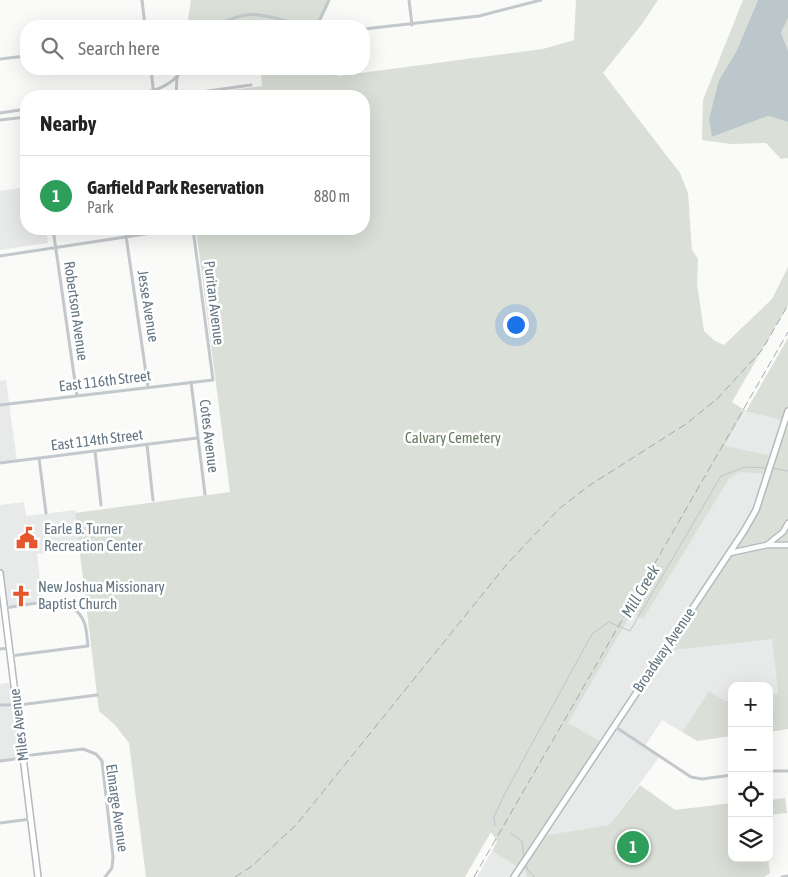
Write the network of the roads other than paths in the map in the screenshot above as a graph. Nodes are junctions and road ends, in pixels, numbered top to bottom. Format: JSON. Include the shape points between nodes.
{"nodes":[{"id":1,"x":142,"y":0,"type":"edge"},
{"id":2,"x":329,"y":0,"type":"edge"},
{"id":3,"x":408,"y":0,"type":"edge"},
{"id":4,"x":540,"y":0,"type":"edge"},
{"id":5,"x":144,"y":20,"type":"edge"},
{"id":6,"x":229,"y":20,"type":"edge"},
{"id":7,"x":283,"y":20,"type":"edge"},
{"id":8,"x":320,"y":20,"type":"edge"},
{"id":9,"x":412,"y":25,"type":"junction"},
{"id":10,"x":370,"y":28,"type":"edge"},
{"id":11,"x":20,"y":57,"type":"edge"},
{"id":12,"x":0,"y":59,"type":"edge"},
{"id":13,"x":152,"y":75,"type":"edge"},
{"id":14,"x":177,"y":77,"type":"joint"},
{"id":15,"x":251,"y":85,"type":"dead end"},
{"id":16,"x":154,"y":90,"type":"edge"},
{"id":17,"x":157,"y":90,"type":"edge"},
{"id":18,"x":176,"y":90,"type":"edge"},
{"id":19,"x":216,"y":90,"type":"edge"},
{"id":20,"x":20,"y":111,"type":"edge"},
{"id":21,"x":0,"y":113,"type":"edge"},
{"id":22,"x":20,"y":117,"type":"edge"},
{"id":23,"x":0,"y":120,"type":"edge"},
{"id":24,"x":54,"y":235,"type":"edge"},
{"id":25,"x":139,"y":235,"type":"edge"},
{"id":26,"x":194,"y":235,"type":"edge"},
{"id":27,"x":126,"y":237,"type":"junction"},
{"id":28,"x":56,"y":247,"type":"junction"},
{"id":29,"x":0,"y":256,"type":"edge"},
{"id":30,"x":213,"y":380,"type":"joint"},
{"id":31,"x":191,"y":382,"type":"junction"},
{"id":32,"x":148,"y":387,"type":"junction"},
{"id":33,"x":77,"y":396,"type":"junction"},
{"id":34,"x":0,"y":405,"type":"edge"},
{"id":35,"x":788,"y":411,"type":"edge"},
{"id":36,"x":197,"y":438,"type":"junction"},
{"id":37,"x":147,"y":445,"type":"junction"},
{"id":38,"x":95,"y":451,"type":"junction"},
{"id":39,"x":40,"y":458,"type":"junction"},
{"id":40,"x":0,"y":463,"type":"edge"},
{"id":41,"x":205,"y":494,"type":"dead end"},
{"id":42,"x":153,"y":500,"type":"dead end"},
{"id":43,"x":101,"y":505,"type":"dead end"},
{"id":44,"x":46,"y":513,"type":"dead end"},
{"id":45,"x":788,"y":523,"type":"edge"},
{"id":46,"x":767,"y":544,"type":"junction"},
{"id":47,"x":788,"y":545,"type":"edge"},
{"id":48,"x":730,"y":552,"type":"junction"},
{"id":49,"x":0,"y":573,"type":"edge"},
{"id":50,"x":1,"y":590,"type":"edge"},
{"id":51,"x":4,"y":608,"type":"junction"},
{"id":52,"x":10,"y":648,"type":"junction"},
{"id":53,"x":0,"y":649,"type":"edge"},
{"id":54,"x":10,"y":656,"type":"junction"},
{"id":55,"x":96,"y":695,"type":"dead end"},
{"id":56,"x":16,"y":704,"type":"junction"},
{"id":57,"x":0,"y":705,"type":"edge"},
{"id":58,"x":614,"y":726,"type":"junction"},
{"id":59,"x":23,"y":757,"type":"junction"},
{"id":60,"x":0,"y":761,"type":"edge"},
{"id":61,"x":773,"y":771,"type":"edge"},
{"id":62,"x":788,"y":771,"type":"edge"},
{"id":63,"x":728,"y":776,"type":"edge"},
{"id":64,"x":31,"y":819,"type":"junction"},
{"id":65,"x":0,"y":823,"type":"edge"},
{"id":66,"x":788,"y":876,"type":"edge"},
{"id":67,"x":38,"y":877,"type":"edge"},
{"id":68,"x":105,"y":877,"type":"edge"},
{"id":69,"x":514,"y":877,"type":"edge"},
{"id":70,"x":782,"y":877,"type":"edge"}],
"edges":[{"from":1,"to":5,"type":"street"},
{"from":2,"to":8,"type":"street"},
{"from":3,"to":9,"type":"street"},
{"from":4,"to":9,"type":"street","via":[[479,16]]},
{"from":6,"to":7,"type":"street","via":[[242,14]]},
{"from":9,"to":10,"type":"street"},
{"from":11,"to":12,"type":"street"},
{"from":13,"to":16,"type":"street"},
{"from":14,"to":17,"type":"street"},
{"from":14,"to":18,"type":"street"},
{"from":15,"to":19,"type":"street"},
{"from":20,"to":21,"type":"street"},
{"from":22,"to":23,"type":"street"},
{"from":24,"to":28,"type":"street","name":"Robertson Avenue"},
{"from":25,"to":27,"type":"street"},
{"from":26,"to":30,"type":"street","name":"Puritan Avenue"},
{"from":27,"to":28,"type":"street"},
{"from":27,"to":32,"type":"street","name":"Jesse Avenue"},
{"from":28,"to":29,"type":"street"},
{"from":28,"to":33,"type":"street","name":"Robertson Avenue"},
{"from":30,"to":31,"type":"street","name":"East 116th Street"},
{"from":31,"to":32,"type":"street","name":"East 116th Street"},
{"from":31,"to":36,"type":"street","name":"Cotes Avenue"},
{"from":32,"to":33,"type":"street","name":"East 116th Street"},
{"from":33,"to":34,"type":"street","name":"East 116th Street"},
{"from":35,"to":48,"type":"main road","name":"Broadway Avenue","via":[[756,510]]},
{"from":36,"to":37,"type":"street","name":"East 114th Street"},
{"from":36,"to":41,"type":"street","name":"Cotes Avenue"},
{"from":37,"to":38,"type":"street","name":"East 114th Street"},
{"from":37,"to":42,"type":"street"},
{"from":38,"to":39,"type":"street","name":"East 114th Street"},
{"from":38,"to":43,"type":"street"},
{"from":39,"to":40,"type":"street","name":"East 114th Street"},
{"from":39,"to":44,"type":"street"},
{"from":45,"to":46,"type":"street","via":[[783,532]]},
{"from":46,"to":47,"type":"street"},
{"from":46,"to":48,"type":"street"},
{"from":48,"to":58,"type":"main road","name":"Broadway Avenue"},
{"from":49,"to":50,"type":"main road","name":"Miles Avenue"},
{"from":50,"to":51,"type":"main road","name":"Miles Avenue"},
{"from":51,"to":52,"type":"main road","name":"Miles Avenue"},
{"from":51,"to":54,"type":"street","via":[[51,603],[70,606],[84,623],[88,646]]},
{"from":52,"to":53,"type":"street"},
{"from":52,"to":54,"type":"main road","name":"Miles Avenue"},
{"from":54,"to":56,"type":"main road","name":"Miles Avenue"},
{"from":55,"to":56,"type":"street"},
{"from":56,"to":57,"type":"street"},
{"from":56,"to":59,"type":"main road","name":"Miles Avenue"},
{"from":58,"to":63,"type":"street","via":[[696,779]]},
{"from":58,"to":69,"type":"main road","name":"Broadway Avenue"},
{"from":59,"to":60,"type":"street","name":"Elmarge Avenue"},
{"from":59,"to":64,"type":"main road","name":"Miles Avenue"},
{"from":59,"to":68,"type":"street","name":"Elmarge Avenue","via":[[83,749],[96,754],[102,762],[113,857],[112,868]]},
{"from":61,"to":62,"type":"street"},
{"from":64,"to":65,"type":"street"},
{"from":64,"to":67,"type":"main road","name":"Miles Avenue"},
{"from":66,"to":70,"type":"street"}]}
